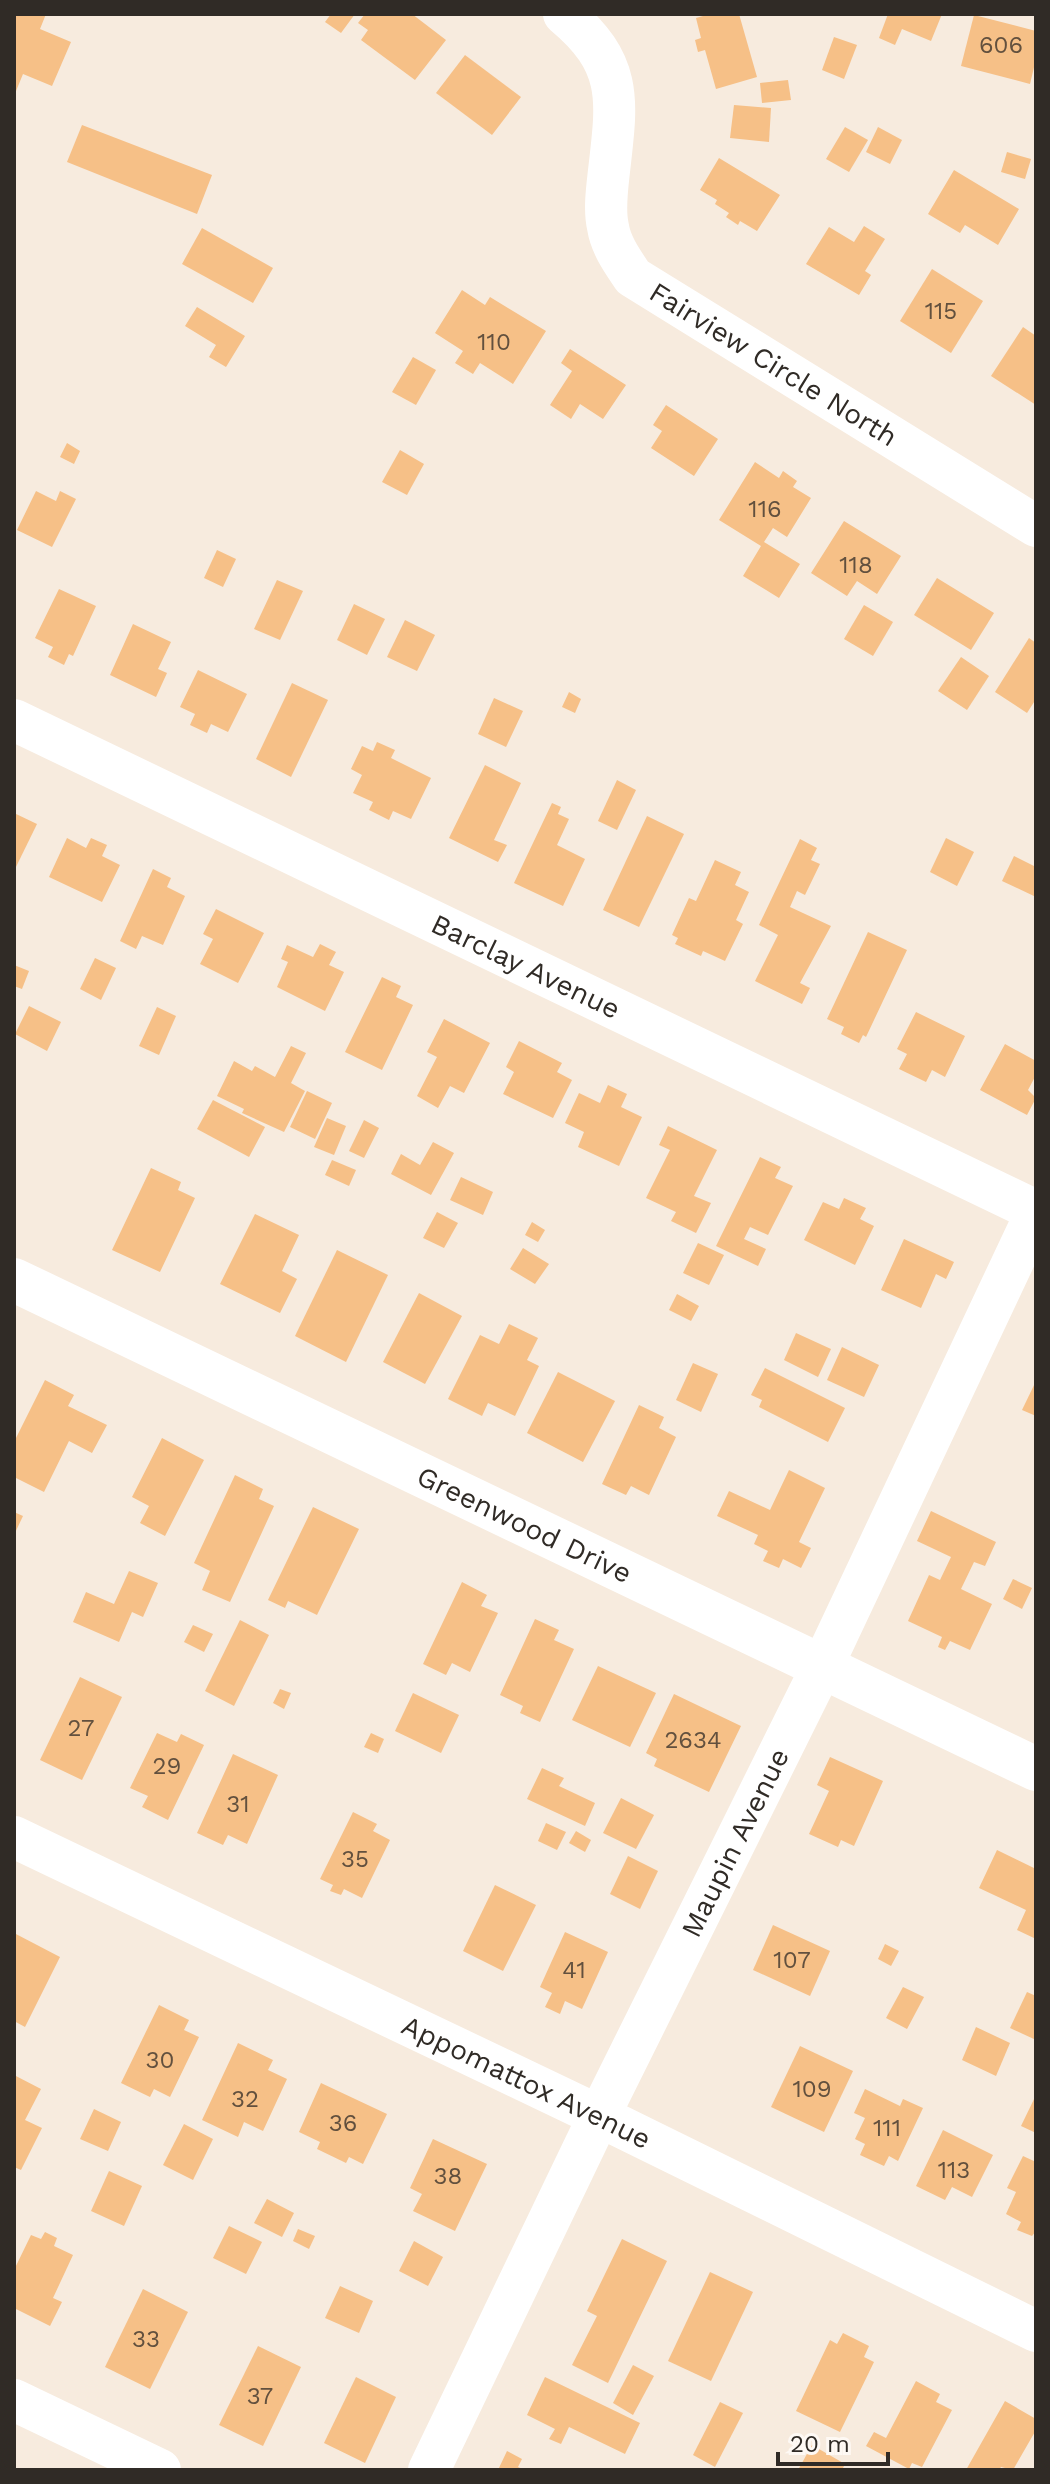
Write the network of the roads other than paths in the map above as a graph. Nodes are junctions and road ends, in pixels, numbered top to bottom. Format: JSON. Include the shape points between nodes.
{"nodes":[{"id":1,"x":564,"y":14,"type":"edge"},
{"id":2,"x":1036,"y":526,"type":"edge"},
{"id":3,"x":14,"y":720,"type":"edge"},
{"id":4,"x":1036,"y":1212,"type":"edge"},
{"id":5,"x":14,"y":1280,"type":"edge"},
{"id":6,"x":822,"y":1667,"type":"junction"},
{"id":7,"x":1036,"y":1769,"type":"edge"},
{"id":8,"x":14,"y":1837,"type":"edge"},
{"id":9,"x":599,"y":2116,"type":"junction"},
{"id":10,"x":1036,"y":2331,"type":"edge"},
{"id":11,"x":14,"y":2400,"type":"edge"},
{"id":12,"x":160,"y":2470,"type":"edge"},
{"id":13,"x":429,"y":2470,"type":"edge"}],
"edges":[{"from":1,"to":2,"type":"street","name":"Fairview Circle North","via":[[581,28],[614,82],[608,227],[616,252],[633,277]]},
{"from":3,"to":4,"type":"street","name":"Barclay Avenue"},
{"from":4,"to":6,"type":"street","name":"Maupin Avenue"},
{"from":5,"to":6,"type":"street","name":"Greenwood Drive"},
{"from":6,"to":7,"type":"street","name":"Greenwood Drive"},
{"from":6,"to":9,"type":"street","name":"Maupin Avenue"},
{"from":8,"to":9,"type":"street","name":"Appomattox Avenue"},
{"from":9,"to":10,"type":"street","name":"Appomattox Avenue"},
{"from":9,"to":13,"type":"street","name":"Maupin Avenue"},
{"from":11,"to":12,"type":"street"}]}
